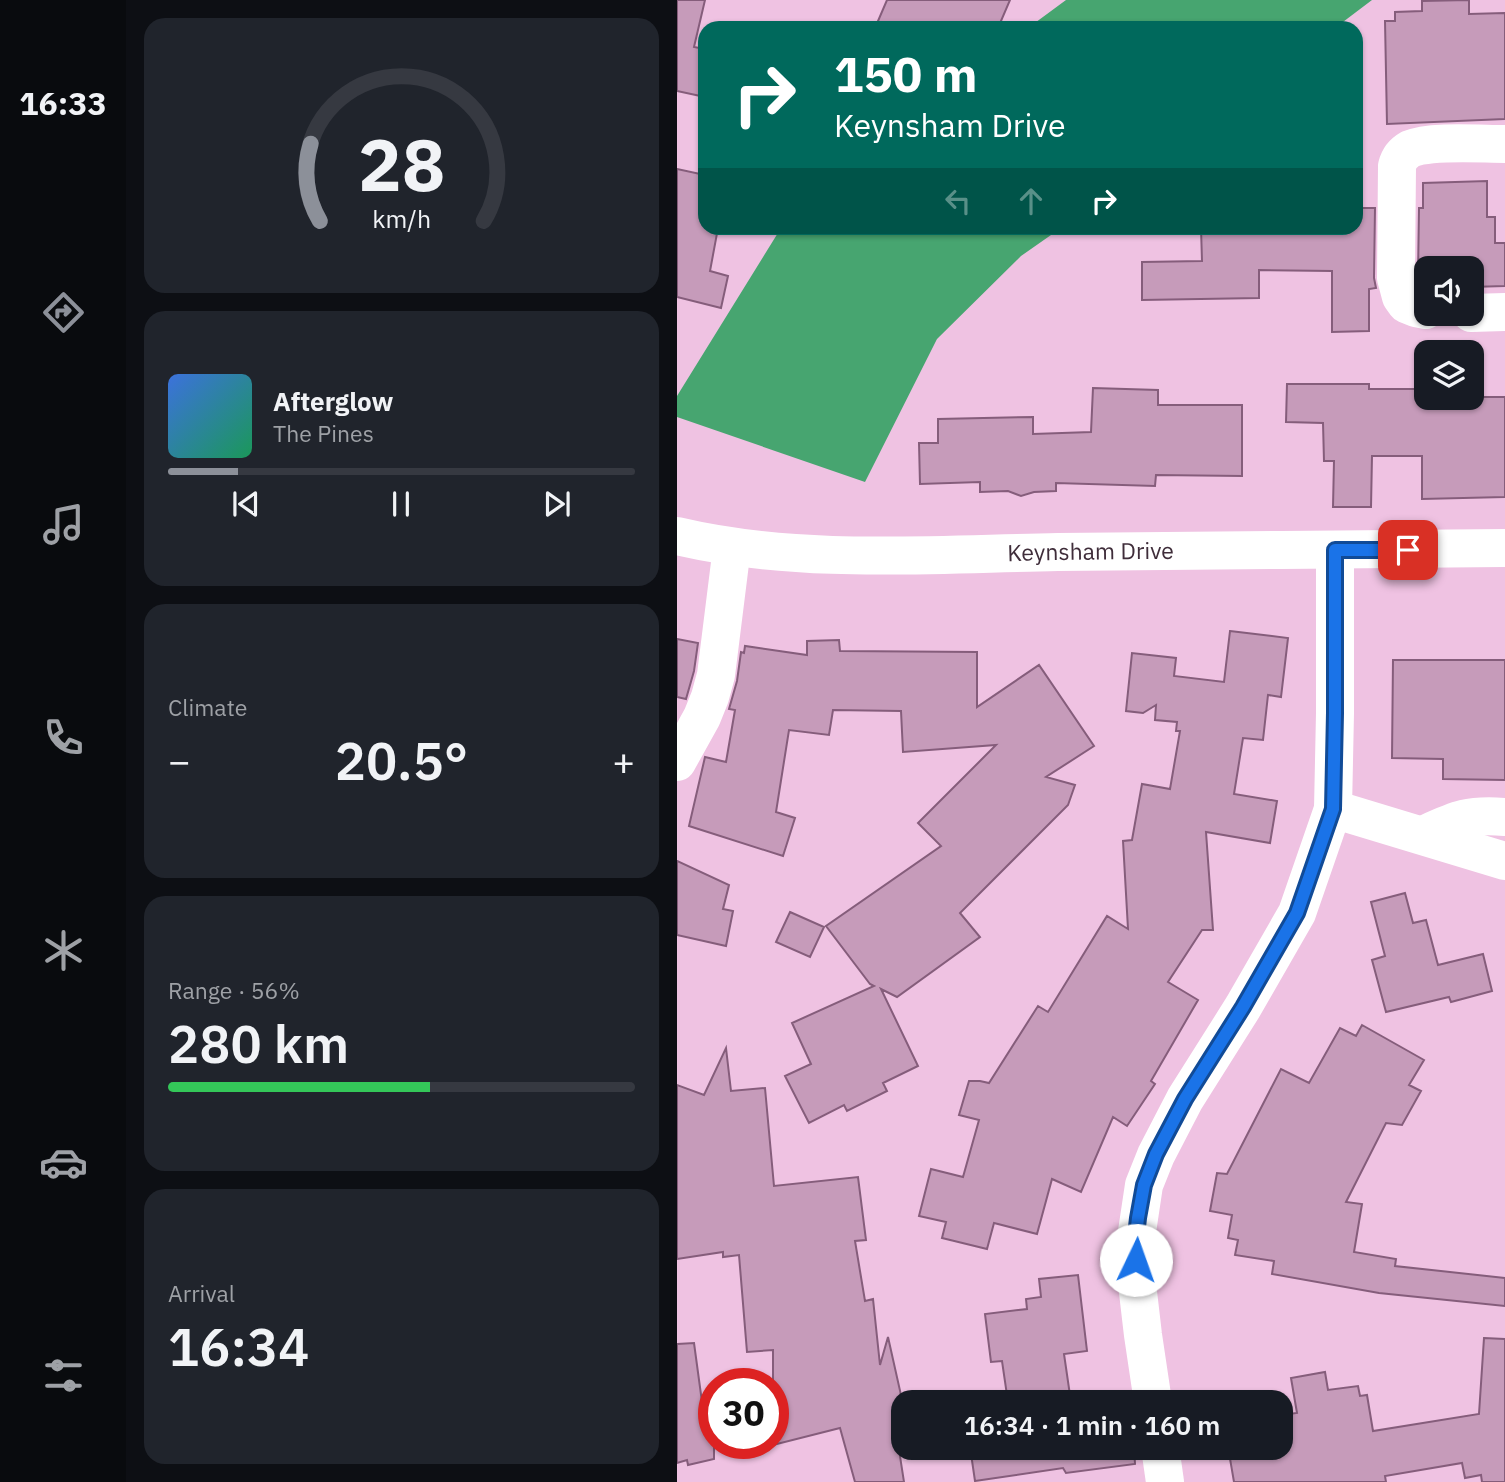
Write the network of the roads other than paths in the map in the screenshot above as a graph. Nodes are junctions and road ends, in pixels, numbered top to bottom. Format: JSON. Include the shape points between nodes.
{"nodes":[{"id":1,"x":1505,"y":144,"type":"edge"},
{"id":2,"x":1414,"y":308,"type":"edge"},
{"id":3,"x":1505,"y":312,"type":"edge"},
{"id":4,"x":1484,"y":313,"type":"edge"},
{"id":5,"x":677,"y":536,"type":"edge"},
{"id":6,"x":732,"y":547,"type":"junction"},
{"id":7,"x":1505,"y":548,"type":"edge"},
{"id":8,"x":1335,"y":550,"type":"junction"},
{"id":9,"x":677,"y":762,"type":"edge"},
{"id":10,"x":1333,"y":809,"type":"junction"},
{"id":11,"x":1505,"y":817,"type":"edge"},
{"id":12,"x":1423,"y":835,"type":"junction"},
{"id":13,"x":1505,"y":861,"type":"edge"},
{"id":14,"x":1151,"y":1390,"type":"edge"},
{"id":15,"x":1162,"y":1460,"type":"edge"},
{"id":16,"x":1165,"y":1482,"type":"edge"}],
"edges":[{"from":1,"to":2,"type":"street","via":[[1429,144],[1403,153],[1399,160],[1396,278],[1401,297]]},
{"from":3,"to":4,"type":"street"},
{"from":5,"to":6,"type":"street","name":"Keynsham Drive"},
{"from":6,"to":8,"type":"street","name":"Keynsham Drive","via":[[894,555]]},
{"from":6,"to":9,"type":"street","via":[[716,675],[702,717]]},
{"from":7,"to":8,"type":"street","name":"Keynsham Drive"},
{"from":8,"to":10,"type":"street"},
{"from":10,"to":12,"type":"street"},
{"from":10,"to":14,"type":"street","via":[[1297,913],[1185,1099],[1144,1185],[1135,1245],[1136,1275]]},
{"from":11,"to":12,"type":"street","via":[[1455,820]]},
{"from":12,"to":13,"type":"street"},
{"from":15,"to":16,"type":"street"}]}
